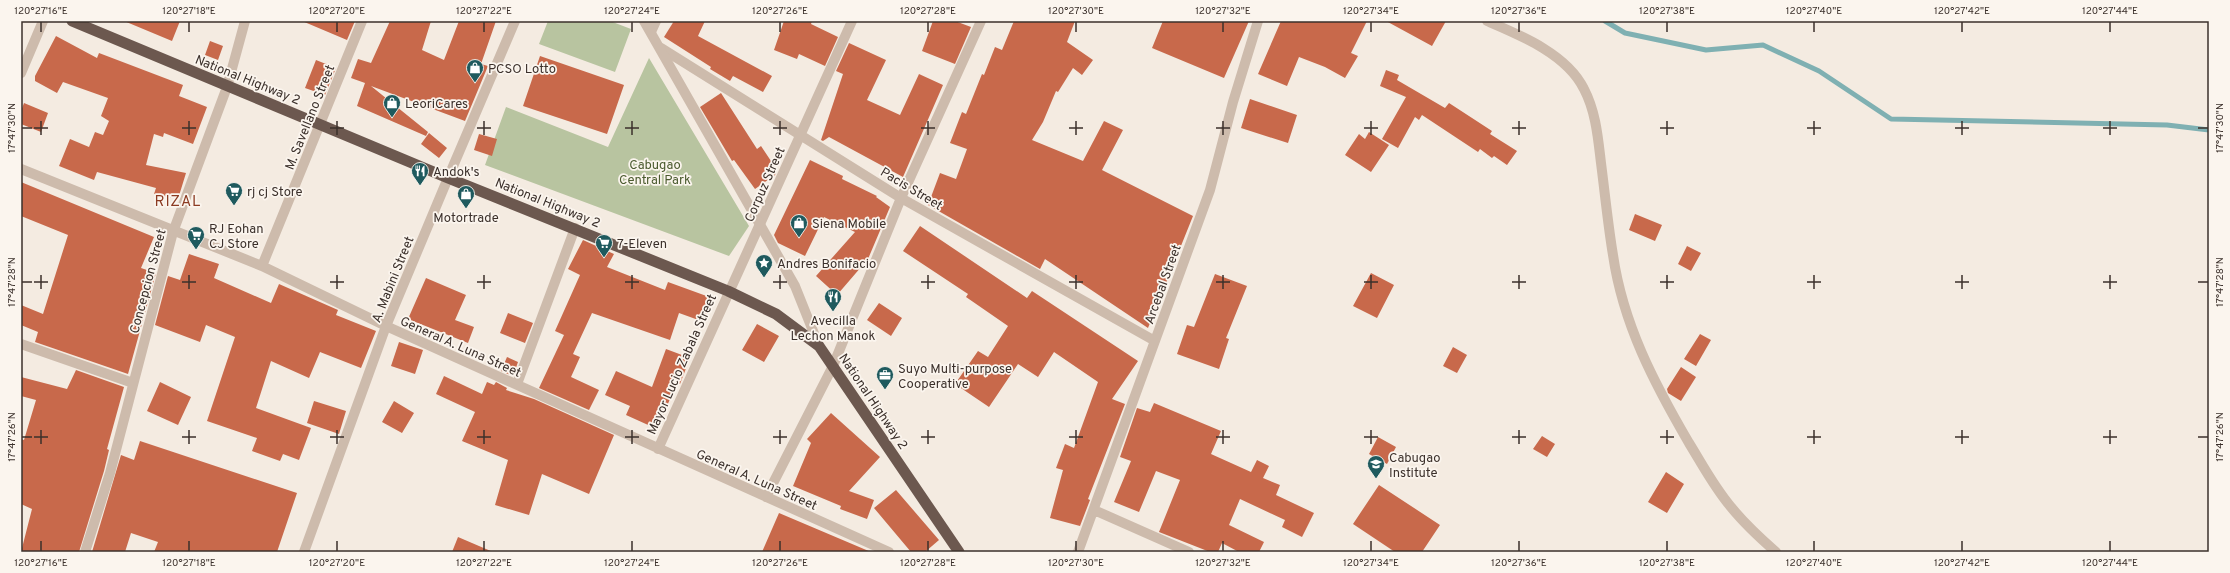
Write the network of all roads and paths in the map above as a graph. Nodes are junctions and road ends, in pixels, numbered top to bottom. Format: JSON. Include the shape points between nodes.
{"nodes":[{"id":1,"x":43,"y":21,"type":"edge"},
{"id":2,"x":72,"y":21,"type":"edge"},
{"id":3,"x":245,"y":21,"type":"edge"},
{"id":4,"x":362,"y":21,"type":"edge"},
{"id":5,"x":515,"y":21,"type":"edge"},
{"id":6,"x":644,"y":21,"type":"edge"},
{"id":7,"x":656,"y":21,"type":"edge"},
{"id":8,"x":852,"y":21,"type":"edge"},
{"id":9,"x":981,"y":21,"type":"edge"},
{"id":10,"x":1258,"y":21,"type":"edge"},
{"id":11,"x":1487,"y":21,"type":"edge"},
{"id":12,"x":651,"y":32,"type":"junction"},
{"id":13,"x":661,"y":48,"type":"junction"},
{"id":14,"x":21,"y":73,"type":"edge"},
{"id":15,"x":227,"y":87,"type":"junction"},
{"id":16,"x":321,"y":124,"type":"junction"},
{"id":17,"x":801,"y":134,"type":"junction"},
{"id":18,"x":21,"y":169,"type":"edge"},
{"id":19,"x":448,"y":178,"type":"junction"},
{"id":20,"x":901,"y":198,"type":"junction"},
{"id":21,"x":759,"y":227,"type":"junction"},
{"id":22,"x":575,"y":228,"type":"junction"},
{"id":23,"x":173,"y":232,"type":"junction"},
{"id":24,"x":262,"y":266,"type":"junction"},
{"id":25,"x":728,"y":291,"type":"junction"},
{"id":26,"x":386,"y":326,"type":"junction"},
{"id":27,"x":1155,"y":341,"type":"junction"},
{"id":28,"x":21,"y":344,"type":"edge"},
{"id":29,"x":819,"y":346,"type":"junction"},
{"id":30,"x":833,"y":366,"type":"junction"},
{"id":31,"x":134,"y":383,"type":"junction"},
{"id":32,"x":517,"y":384,"type":"junction"},
{"id":33,"x":658,"y":449,"type":"junction"},
{"id":34,"x":766,"y":497,"type":"junction"},
{"id":35,"x":1094,"y":510,"type":"junction"},
{"id":36,"x":85,"y":552,"type":"edge"},
{"id":37,"x":304,"y":552,"type":"edge"},
{"id":38,"x":888,"y":552,"type":"edge"},
{"id":39,"x":959,"y":552,"type":"edge"},
{"id":40,"x":1078,"y":552,"type":"edge"},
{"id":41,"x":1189,"y":552,"type":"edge"},
{"id":42,"x":1776,"y":552,"type":"edge"}],
"edges":[{"from":1,"to":14,"type":"street"},
{"from":2,"to":15,"type":"highway","name":"National Highway 2"},
{"from":3,"to":15,"type":"street","name":"Concepcion Street"},
{"from":4,"to":16,"type":"street","name":"M. Savellano Street"},
{"from":5,"to":19,"type":"street","name":"A. Mabini Street"},
{"from":6,"to":12,"type":"street"},
{"from":7,"to":12,"type":"street"},
{"from":8,"to":17,"type":"street","name":"Corpuz Street"},
{"from":9,"to":20,"type":"street"},
{"from":10,"to":27,"type":"street","name":"Arcebal Street","via":[[1210,190]]},
{"from":11,"to":42,"type":"street","via":[[1528,39],[1551,54],[1584,88],[1596,124],[1613,257],[1622,298],[1638,346],[1651,377],[1713,483],[1731,507]]},
{"from":12,"to":13,"type":"street"},
{"from":13,"to":17,"type":"street","name":"Pacis Street"},
{"from":13,"to":21,"type":"street"},
{"from":15,"to":16,"type":"highway","name":"National Highway 2"},
{"from":15,"to":23,"type":"street","name":"Concepcion Street"},
{"from":16,"to":19,"type":"highway","name":"National Highway 2"},
{"from":16,"to":24,"type":"street","name":"M. Savellano Street"},
{"from":17,"to":20,"type":"street","name":"Pacis Street"},
{"from":17,"to":21,"type":"street","name":"Corpuz Street"},
{"from":18,"to":23,"type":"street","name":"General A. Luna Street"},
{"from":19,"to":22,"type":"highway","name":"National Highway 2"},
{"from":19,"to":26,"type":"street","name":"A. Mabini Street"},
{"from":20,"to":27,"type":"street","name":"Pacis Street"},
{"from":20,"to":30,"type":"street"},
{"from":21,"to":25,"type":"street","name":"Corpuz Street"},
{"from":21,"to":29,"type":"street","via":[[794,286]]},
{"from":22,"to":25,"type":"highway","name":"National Highway 2"},
{"from":22,"to":32,"type":"street"},
{"from":23,"to":24,"type":"street","name":"General A. Luna Street"},
{"from":23,"to":31,"type":"street","name":"Concepcion Street"},
{"from":24,"to":26,"type":"street","name":"General A. Luna Street"},
{"from":25,"to":29,"type":"highway","name":"National Highway 2","via":[[776,314]]},
{"from":25,"to":33,"type":"street","name":"Mayor Lucio Zabala Street"},
{"from":26,"to":32,"type":"street","name":"General A. Luna Street"},
{"from":26,"to":37,"type":"street","name":"A. Mabini Street"},
{"from":27,"to":35,"type":"street","name":"Arcebal Street"},
{"from":28,"to":31,"type":"street"},
{"from":29,"to":30,"type":"highway","name":"National Highway 2"},
{"from":30,"to":34,"type":"street"},
{"from":30,"to":39,"type":"highway","name":"National Highway 2"},
{"from":31,"to":36,"type":"street","name":"Concepcion Street","via":[[110,473]]},
{"from":32,"to":33,"type":"street","name":"General A. Luna Street"},
{"from":33,"to":34,"type":"street","name":"General A. Luna Street"},
{"from":34,"to":38,"type":"street","name":"General A. Luna Street"},
{"from":35,"to":40,"type":"street","name":"Arcebal Street"},
{"from":35,"to":41,"type":"street"}]}
